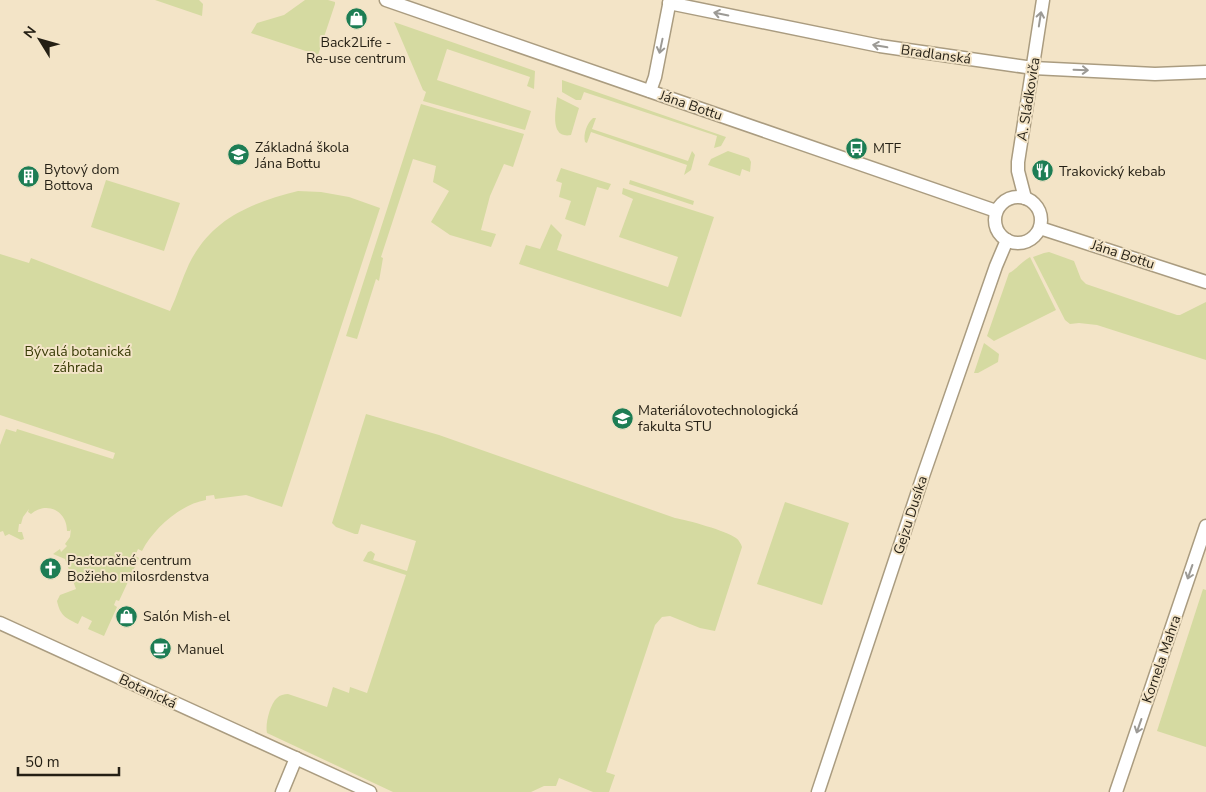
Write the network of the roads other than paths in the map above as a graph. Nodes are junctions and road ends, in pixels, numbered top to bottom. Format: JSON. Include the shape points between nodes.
{"nodes":[{"id":1,"x":386,"y":0,"type":"edge"},
{"id":2,"x":1043,"y":0,"type":"edge"},
{"id":3,"x":670,"y":2,"type":"edge"},
{"id":4,"x":1033,"y":68,"type":"junction"},
{"id":5,"x":1206,"y":72,"type":"edge"},
{"id":6,"x":650,"y":91,"type":"junction"},
{"id":7,"x":1025,"y":198,"type":"junction"},
{"id":8,"x":996,"y":211,"type":"junction"},
{"id":9,"x":1040,"y":228,"type":"junction"},
{"id":10,"x":1007,"y":240,"type":"junction"},
{"id":11,"x":1206,"y":282,"type":"edge"},
{"id":12,"x":1206,"y":526,"type":"edge"},
{"id":13,"x":0,"y":623,"type":"edge"},
{"id":14,"x":296,"y":758,"type":"junction"},
{"id":15,"x":282,"y":792,"type":"edge"},
{"id":16,"x":370,"y":792,"type":"edge"},
{"id":17,"x":818,"y":792,"type":"edge"},
{"id":18,"x":1116,"y":792,"type":"edge"}],
"edges":[{"from":1,"to":6,"type":"street","name":"Jána Bottu"},
{"from":4,"to":2,"type":"street","name":"A. Sládkoviča","one_way":true},
{"from":4,"to":3,"type":"street","name":"Bradlanská","one_way":true,"via":[[880,46]]},
{"from":3,"to":6,"type":"street","one_way":true},
{"from":4,"to":5,"type":"street","name":"Bradlanská","one_way":true,"via":[[1155,74]]},
{"from":4,"to":7,"type":"street","name":"A. Sládkoviča","via":[[1018,162]]},
{"from":6,"to":8,"type":"street","name":"Jána Bottu"},
{"from":7,"to":8,"type":"street","via":[[1008,199]]},
{"from":7,"to":9,"type":"street","via":[[1039,211]]},
{"from":8,"to":10,"type":"street","via":[[996,229]]},
{"from":9,"to":10,"type":"street","via":[[1025,242]]},
{"from":9,"to":11,"type":"street","name":"Jána Bottu"},
{"from":10,"to":17,"type":"street","name":"Gejzu Dusíka","via":[[923,476]]},
{"from":12,"to":18,"type":"street","name":"Kornela Mahra","one_way":true},
{"from":13,"to":14,"type":"street","name":"Botanická"},
{"from":14,"to":15,"type":"street"},
{"from":14,"to":16,"type":"street","name":"Botanická"}]}
